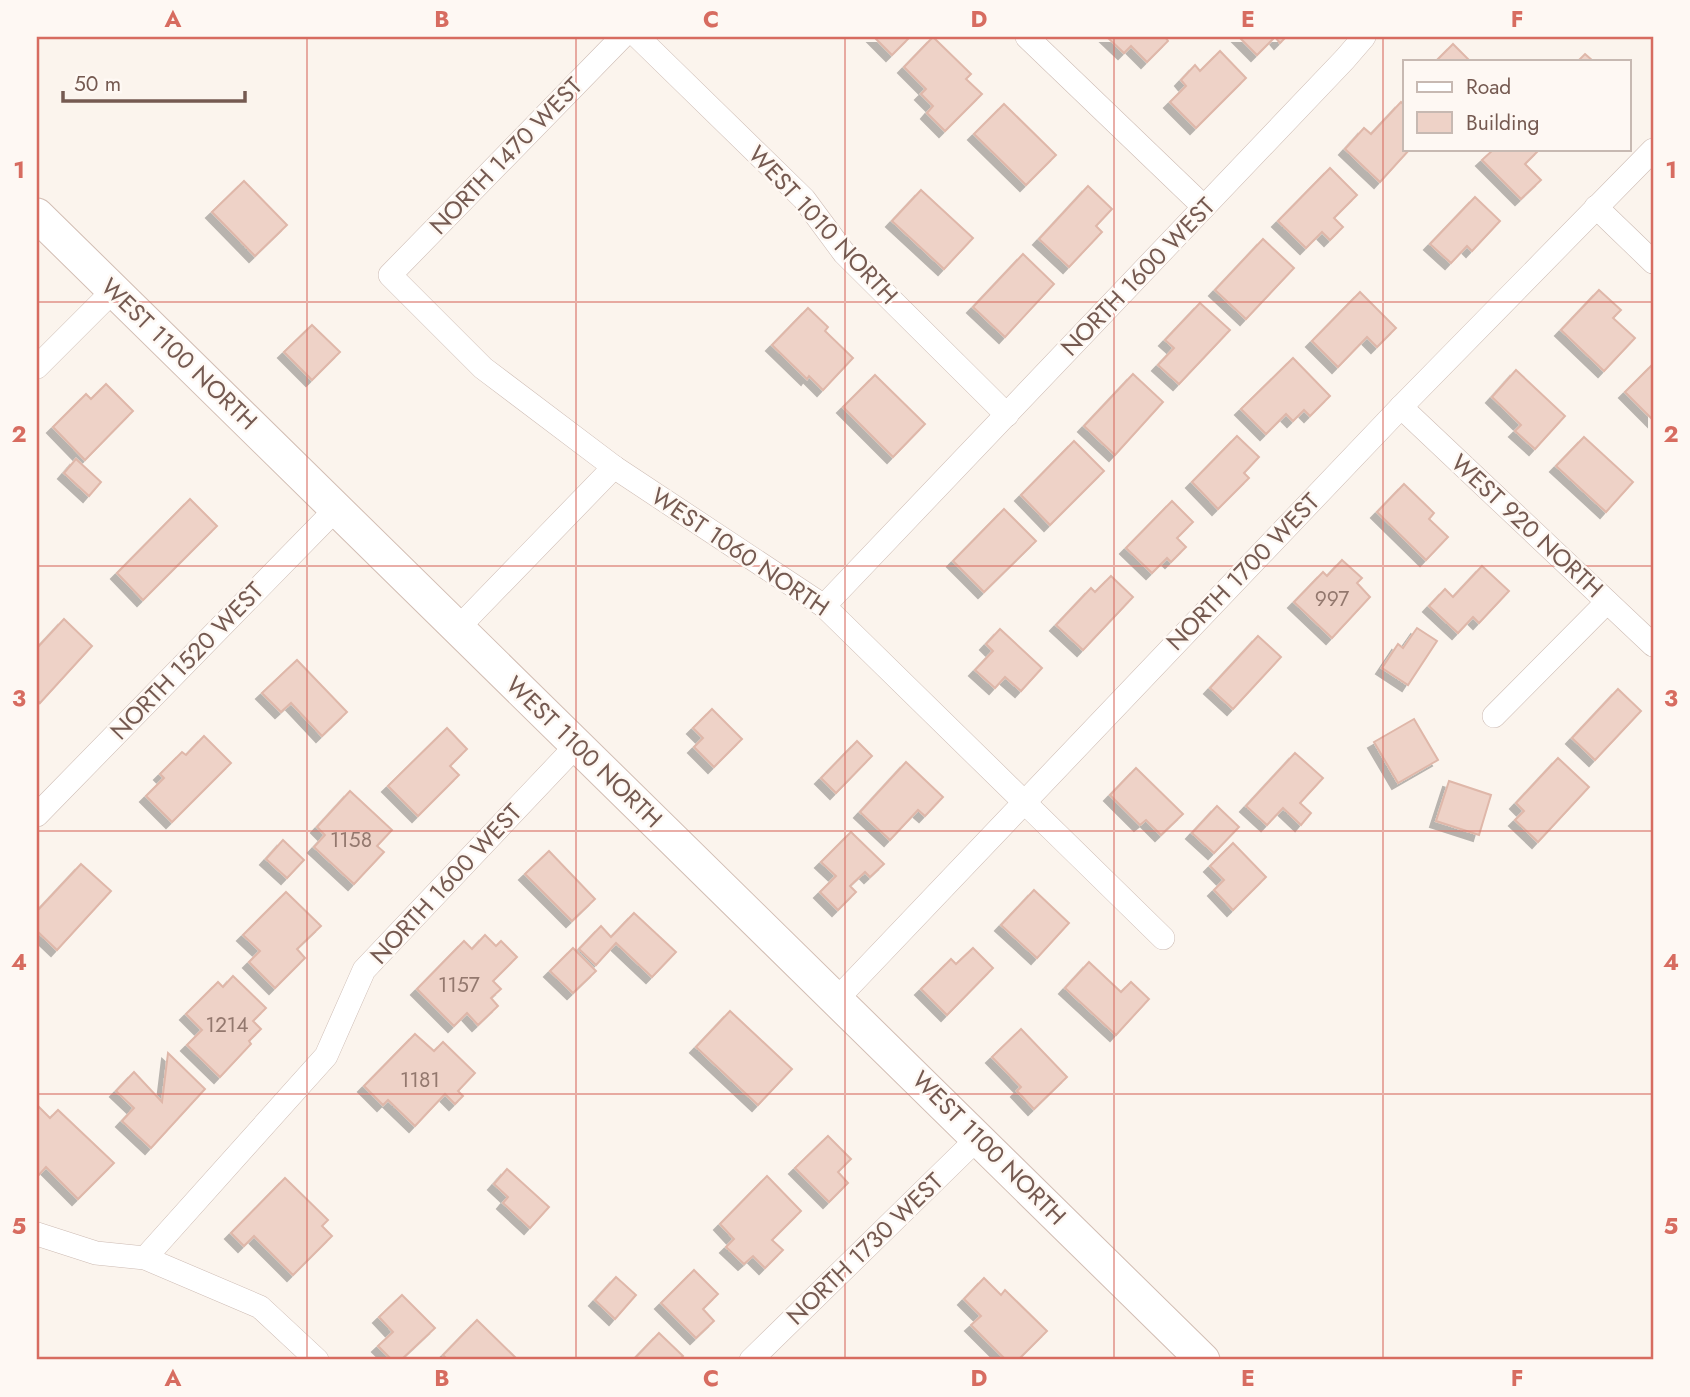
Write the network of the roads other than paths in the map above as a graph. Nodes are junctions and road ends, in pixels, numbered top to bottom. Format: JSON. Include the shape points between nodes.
{"nodes":[{"id":1,"x":622,"y":37,"type":"edge"},
{"id":2,"x":638,"y":37,"type":"edge"},
{"id":3,"x":1027,"y":37,"type":"edge"},
{"id":4,"x":1364,"y":37,"type":"edge"},
{"id":5,"x":1653,"y":150,"type":"edge"},
{"id":6,"x":1205,"y":207,"type":"junction"},
{"id":7,"x":1596,"y":207,"type":"junction"},
{"id":8,"x":37,"y":215,"type":"edge"},
{"id":9,"x":1653,"y":262,"type":"edge"},
{"id":10,"x":390,"y":275,"type":"joint"},
{"id":11,"x":114,"y":290,"type":"junction"},
{"id":12,"x":37,"y":367,"type":"edge"},
{"id":13,"x":1401,"y":407,"type":"junction"},
{"id":14,"x":1007,"y":415,"type":"junction"},
{"id":15,"x":614,"y":467,"type":"junction"},
{"id":16,"x":337,"y":508,"type":"junction"},
{"id":17,"x":1607,"y":602,"type":"junction"},
{"id":18,"x":824,"y":606,"type":"junction"},
{"id":19,"x":458,"y":628,"type":"junction"},
{"id":20,"x":1653,"y":645,"type":"edge"},
{"id":21,"x":1494,"y":716,"type":"dead end"},
{"id":22,"x":576,"y":746,"type":"junction"},
{"id":23,"x":1025,"y":800,"type":"junction"},
{"id":24,"x":37,"y":815,"type":"edge"},
{"id":25,"x":1163,"y":938,"type":"dead end"},
{"id":26,"x":837,"y":999,"type":"junction"},
{"id":27,"x":978,"y":1138,"type":"junction"},
{"id":28,"x":37,"y":1234,"type":"edge"},
{"id":29,"x":145,"y":1258,"type":"junction"},
{"id":30,"x":317,"y":1360,"type":"edge"},
{"id":31,"x":751,"y":1360,"type":"edge"},
{"id":32,"x":1203,"y":1360,"type":"edge"}],
"edges":[{"from":1,"to":10,"type":"street","name":"NORTH 1470 WEST"},
{"from":2,"to":14,"type":"street","name":"WEST 1010 NORTH","via":[[804,199],[844,253]]},
{"from":3,"to":6,"type":"street"},
{"from":4,"to":6,"type":"street","name":"NORTH 1600 WEST"},
{"from":5,"to":7,"type":"street","name":"NORTH 1700 WEST"},
{"from":6,"to":14,"type":"street","name":"NORTH 1600 WEST"},
{"from":7,"to":9,"type":"street"},
{"from":7,"to":13,"type":"street","name":"NORTH 1700 WEST"},
{"from":8,"to":11,"type":"main road","name":"WEST 1100 NORTH"},
{"from":10,"to":15,"type":"street","name":"WEST 1060 NORTH","via":[[483,368]]},
{"from":11,"to":12,"type":"street"},
{"from":11,"to":16,"type":"main road","name":"WEST 1100 NORTH"},
{"from":13,"to":17,"type":"street","name":"WEST 920 NORTH"},
{"from":13,"to":23,"type":"street","name":"NORTH 1700 WEST"},
{"from":14,"to":18,"type":"street","name":"NORTH 1600 WEST"},
{"from":15,"to":18,"type":"street","name":"WEST 1060 NORTH"},
{"from":15,"to":19,"type":"street"},
{"from":16,"to":19,"type":"main road","name":"WEST 1100 NORTH"},
{"from":16,"to":24,"type":"street","name":"NORTH 1520 WEST"},
{"from":17,"to":20,"type":"street","name":"WEST 920 NORTH"},
{"from":17,"to":21,"type":"street"},
{"from":18,"to":23,"type":"street","name":"WEST 1060 NORTH"},
{"from":19,"to":22,"type":"main road","name":"WEST 1100 NORTH"},
{"from":22,"to":26,"type":"main road","name":"WEST 1100 NORTH"},
{"from":22,"to":29,"type":"street","name":"NORTH 1600 WEST","via":[[364,970],[326,1056]]},
{"from":23,"to":25,"type":"street","name":"WEST 1060 NORTH"},
{"from":23,"to":26,"type":"street","name":"NORTH 1700 WEST"},
{"from":26,"to":27,"type":"main road","name":"WEST 1100 NORTH"},
{"from":27,"to":31,"type":"street","name":"NORTH 1730 WEST"},
{"from":27,"to":32,"type":"main road","name":"WEST 1100 NORTH"},
{"from":28,"to":29,"type":"street","via":[[96,1252]]},
{"from":29,"to":30,"type":"street","via":[[260,1307]]}]}
